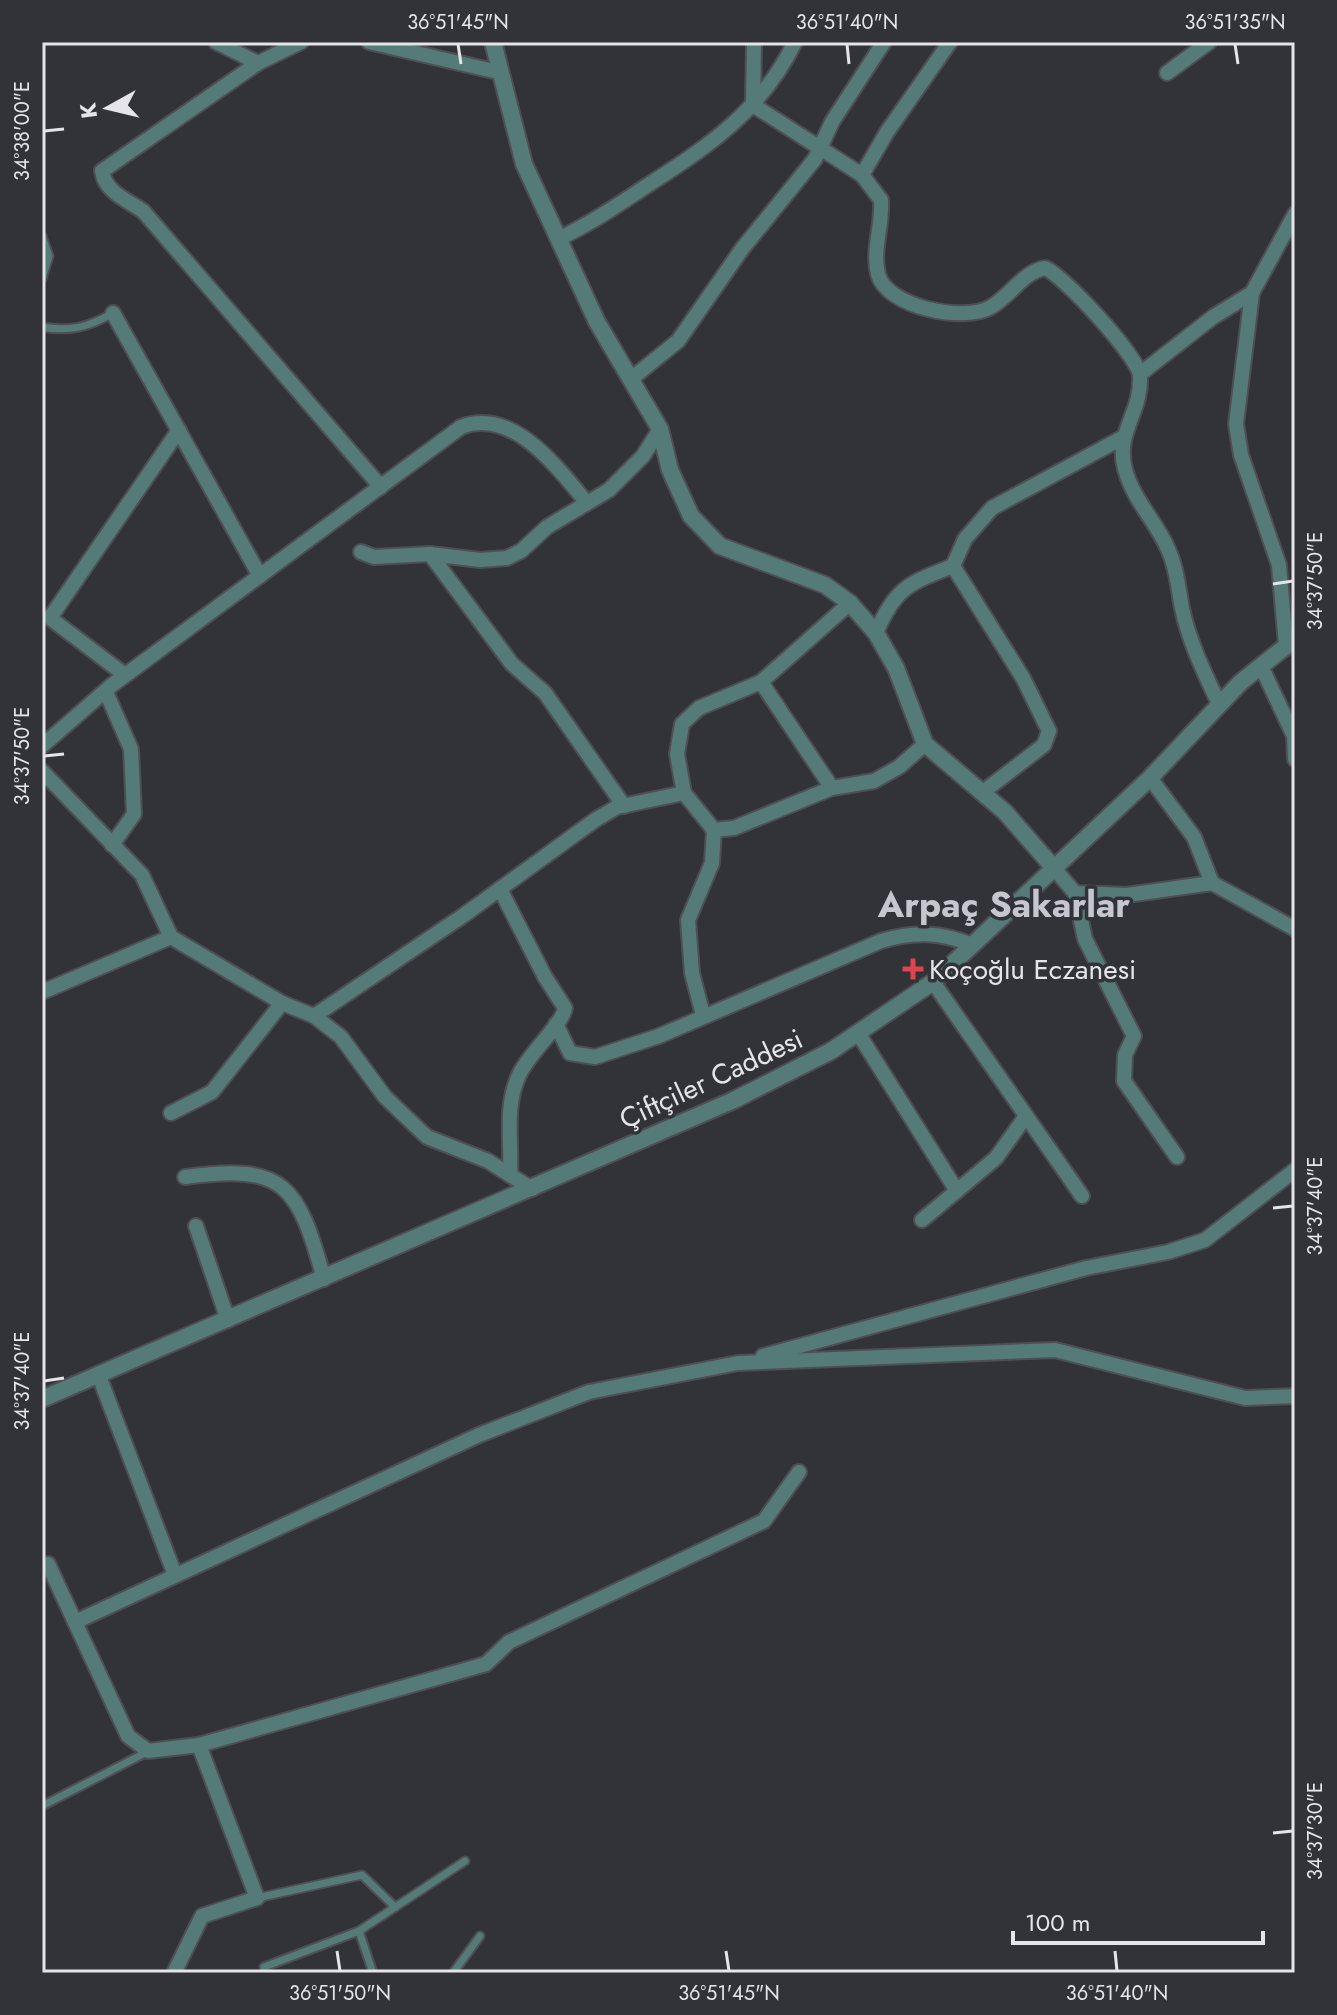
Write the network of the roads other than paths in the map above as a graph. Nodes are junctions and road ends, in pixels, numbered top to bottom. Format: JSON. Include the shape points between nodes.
{"nodes":[{"id":1,"x":216,"y":42,"type":"edge"},
{"id":2,"x":301,"y":42,"type":"edge"},
{"id":3,"x":369,"y":42,"type":"edge"},
{"id":4,"x":493,"y":42,"type":"edge"},
{"id":5,"x":754,"y":42,"type":"edge"},
{"id":6,"x":795,"y":42,"type":"edge"},
{"id":7,"x":884,"y":42,"type":"edge"},
{"id":8,"x":950,"y":42,"type":"edge"},
{"id":9,"x":1209,"y":42,"type":"edge"},
{"id":10,"x":258,"y":63,"type":"junction"},
{"id":11,"x":498,"y":72,"type":"junction"},
{"id":12,"x":1167,"y":73,"type":"dead end"},
{"id":13,"x":753,"y":105,"type":"junction"},
{"id":14,"x":820,"y":148,"type":"junction"},
{"id":15,"x":862,"y":175,"type":"junction"},
{"id":16,"x":1295,"y":214,"type":"edge"},
{"id":17,"x":42,"y":236,"type":"edge"},
{"id":18,"x":558,"y":239,"type":"junction"},
{"id":19,"x":42,"y":279,"type":"edge"},
{"id":20,"x":1252,"y":293,"type":"junction"},
{"id":21,"x":113,"y":313,"type":"joint"},
{"id":22,"x":42,"y":327,"type":"edge"},
{"id":23,"x":1140,"y":374,"type":"junction"},
{"id":24,"x":631,"y":379,"type":"junction"},
{"id":25,"x":660,"y":429,"type":"junction"},
{"id":26,"x":179,"y":430,"type":"junction"},
{"id":27,"x":1122,"y":438,"type":"junction"},
{"id":28,"x":381,"y":487,"type":"junction"},
{"id":29,"x":587,"y":503,"type":"junction"},
{"id":30,"x":361,"y":552,"type":"dead end"},
{"id":31,"x":430,"y":554,"type":"junction"},
{"id":32,"x":953,"y":566,"type":"junction"},
{"id":33,"x":260,"y":576,"type":"junction"},
{"id":34,"x":850,"y":603,"type":"junction"},
{"id":35,"x":876,"y":633,"type":"junction"},
{"id":36,"x":1291,"y":642,"type":"edge"},
{"id":37,"x":1261,"y":666,"type":"junction"},
{"id":38,"x":125,"y":675,"type":"junction"},
{"id":39,"x":761,"y":682,"type":"junction"},
{"id":40,"x":106,"y":692,"type":"junction"},
{"id":41,"x":1219,"y":704,"type":"junction"},
{"id":42,"x":925,"y":744,"type":"junction"},
{"id":43,"x":42,"y":746,"type":"edge"},
{"id":44,"x":1295,"y":759,"type":"edge"},
{"id":45,"x":42,"y":771,"type":"edge"},
{"id":46,"x":1150,"y":778,"type":"junction"},
{"id":47,"x":832,"y":788,"type":"junction"},
{"id":48,"x":983,"y":792,"type":"junction"},
{"id":49,"x":684,"y":793,"type":"junction"},
{"id":50,"x":624,"y":806,"type":"junction"},
{"id":51,"x":714,"y":830,"type":"junction"},
{"id":52,"x":112,"y":845,"type":"junction"},
{"id":53,"x":1053,"y":867,"type":"junction"},
{"id":54,"x":1212,"y":883,"type":"junction"},
{"id":55,"x":500,"y":889,"type":"junction"},
{"id":56,"x":1075,"y":893,"type":"junction"},
{"id":57,"x":1295,"y":929,"type":"edge"},
{"id":58,"x":171,"y":937,"type":"junction"},
{"id":59,"x":973,"y":945,"type":"junction"},
{"id":60,"x":933,"y":982,"type":"junction"},
{"id":61,"x":42,"y":992,"type":"edge"},
{"id":62,"x":282,"y":1003,"type":"junction"},
{"id":63,"x":703,"y":1015,"type":"junction"},
{"id":64,"x":314,"y":1016,"type":"junction"},
{"id":65,"x":556,"y":1024,"type":"junction"},
{"id":66,"x":858,"y":1033,"type":"junction"},
{"id":67,"x":171,"y":1113,"type":"dead end"},
{"id":68,"x":1026,"y":1116,"type":"junction"},
{"id":69,"x":1177,"y":1157,"type":"dead end"},
{"id":70,"x":1295,"y":1170,"type":"edge"},
{"id":71,"x":510,"y":1175,"type":"junction"},
{"id":72,"x":185,"y":1177,"type":"dead end"},
{"id":73,"x":532,"y":1189,"type":"junction"},
{"id":74,"x":957,"y":1191,"type":"junction"},
{"id":75,"x":1082,"y":1196,"type":"dead end"},
{"id":76,"x":922,"y":1220,"type":"dead end"},
{"id":77,"x":196,"y":1226,"type":"dead end"},
{"id":78,"x":324,"y":1279,"type":"junction"},
{"id":79,"x":228,"y":1320,"type":"junction"},
{"id":80,"x":738,"y":1363,"type":"junction"},
{"id":81,"x":99,"y":1376,"type":"junction"},
{"id":82,"x":1295,"y":1396,"type":"edge"},
{"id":83,"x":42,"y":1399,"type":"edge"},
{"id":84,"x":799,"y":1472,"type":"dead end"},
{"id":85,"x":44,"y":1561,"type":"edge"},
{"id":86,"x":175,"y":1575,"type":"junction"},
{"id":87,"x":75,"y":1622,"type":"junction"},
{"id":88,"x":199,"y":1745,"type":"junction"},
{"id":89,"x":148,"y":1751,"type":"junction"},
{"id":90,"x":42,"y":1806,"type":"edge"},
{"id":91,"x":465,"y":1861,"type":"dead end"},
{"id":92,"x":257,"y":1898,"type":"junction"},
{"id":93,"x":395,"y":1907,"type":"junction"},
{"id":94,"x":359,"y":1931,"type":"junction"},
{"id":95,"x":480,"y":1936,"type":"dead end"},
{"id":96,"x":264,"y":1967,"type":"dead end"},
{"id":97,"x":174,"y":1973,"type":"edge"},
{"id":98,"x":373,"y":1973,"type":"edge"},
{"id":99,"x":453,"y":1973,"type":"edge"}],
"edges":[{"from":1,"to":10,"type":"street"},
{"from":2,"to":10,"type":"street"},
{"from":3,"to":11,"type":"street"},
{"from":4,"to":11,"type":"street"},
{"from":5,"to":13,"type":"street"},
{"from":6,"to":13,"type":"street","via":[[779,76]]},
{"from":7,"to":14,"type":"street"},
{"from":8,"to":15,"type":"street"},
{"from":9,"to":12,"type":"street"},
{"from":10,"to":28,"type":"street","via":[[102,171],[103,180],[143,211]]},
{"from":11,"to":18,"type":"street","via":[[524,164]]},
{"from":13,"to":14,"type":"street"},
{"from":13,"to":18,"type":"street","via":[[714,143],[587,226]]},
{"from":14,"to":15,"type":"street"},
{"from":14,"to":24,"type":"street","via":[[678,341]]},
{"from":15,"to":23,"type":"street","via":[[881,200],[877,270],[888,289],[941,313],[972,314],[988,309],[1028,275],[1045,268],[1064,281],[1129,354]]},
{"from":16,"to":20,"type":"street"},
{"from":17,"to":19,"type":"lane","via":[[49,256]]},
{"from":18,"to":24,"type":"street"},
{"from":20,"to":23,"type":"street"},
{"from":20,"to":36,"type":"street","via":[[1236,424],[1241,455],[1279,565]]},
{"from":21,"to":22,"type":"lane","via":[[91,326],[65,331]]},
{"from":21,"to":26,"type":"street"},
{"from":23,"to":27,"type":"street","via":[[1133,418]]},
{"from":24,"to":25,"type":"street"},
{"from":25,"to":29,"type":"street","via":[[626,476]]},
{"from":25,"to":34,"type":"street","via":[[679,496],[705,533],[720,546],[825,585]]},
{"from":26,"to":33,"type":"street"},
{"from":26,"to":38,"type":"street","via":[[50,618]]},
{"from":27,"to":32,"type":"street","via":[[992,508],[965,539]]},
{"from":27,"to":41,"type":"street","via":[[1126,473],[1169,550],[1182,609]]},
{"from":28,"to":29,"type":"street","via":[[461,427],[487,421],[532,444]]},
{"from":28,"to":33,"type":"street"},
{"from":29,"to":31,"type":"street","via":[[507,558]]},
{"from":30,"to":31,"type":"street","via":[[388,557]]},
{"from":31,"to":50,"type":"street","via":[[512,664],[545,693]]},
{"from":32,"to":35,"type":"street","via":[[896,593]]},
{"from":32,"to":48,"type":"street","via":[[1023,678],[1049,731],[1044,745]]},
{"from":33,"to":38,"type":"street"},
{"from":34,"to":35,"type":"street"},
{"from":34,"to":39,"type":"street"},
{"from":35,"to":42,"type":"street","via":[[896,668]]},
{"from":36,"to":37,"type":"street","name":"Çiftçiler Caddesi"},
{"from":37,"to":41,"type":"street","name":"Çiftçiler Caddesi"},
{"from":37,"to":44,"type":"street","via":[[1294,736]]},
{"from":38,"to":40,"type":"street"},
{"from":39,"to":47,"type":"street"},
{"from":39,"to":49,"type":"street","via":[[699,708],[682,724],[677,754]]},
{"from":40,"to":43,"type":"street"},
{"from":40,"to":52,"type":"street","via":[[131,749],[134,814]]},
{"from":41,"to":46,"type":"street","name":"Çiftçiler Caddesi"},
{"from":42,"to":47,"type":"street","via":[[874,781]]},
{"from":42,"to":48,"type":"street"},
{"from":45,"to":52,"type":"street"},
{"from":46,"to":53,"type":"street","name":"Çiftçiler Caddesi"},
{"from":46,"to":54,"type":"street","via":[[1188,826]]},
{"from":47,"to":51,"type":"street","via":[[734,828]]},
{"from":48,"to":53,"type":"street"},
{"from":49,"to":50,"type":"street"},
{"from":49,"to":51,"type":"street"},
{"from":50,"to":55,"type":"street","via":[[579,830]]},
{"from":51,"to":63,"type":"street","via":[[712,863],[688,920],[692,973]]},
{"from":52,"to":58,"type":"street","via":[[142,875]]},
{"from":53,"to":56,"type":"street"},
{"from":53,"to":59,"type":"street","name":"Çiftçiler Caddesi"},
{"from":54,"to":56,"type":"street","via":[[1127,895]]},
{"from":54,"to":57,"type":"street"},
{"from":55,"to":64,"type":"street"},
{"from":55,"to":65,"type":"street","via":[[565,1008]]},
{"from":56,"to":69,"type":"street","via":[[1085,939],[1134,1036],[1125,1055],[1124,1081]]},
{"from":58,"to":61,"type":"street"},
{"from":58,"to":62,"type":"street"},
{"from":59,"to":60,"type":"street","name":"Çiftçiler Caddesi"},
{"from":59,"to":63,"type":"street","via":[[945,934],[908,933]]},
{"from":60,"to":66,"type":"street","name":"Çiftçiler Caddesi"},
{"from":60,"to":68,"type":"street"},
{"from":62,"to":64,"type":"street"},
{"from":62,"to":67,"type":"street","via":[[212,1092]]},
{"from":63,"to":65,"type":"street","via":[[595,1057],[570,1053]]},
{"from":64,"to":71,"type":"street","via":[[341,1037],[408,1122],[427,1137]]},
{"from":65,"to":71,"type":"street","via":[[536,1045],[507,1108]]},
{"from":66,"to":73,"type":"street","name":"Çiftçiler Caddesi","via":[[734,1100]]},
{"from":66,"to":74,"type":"street"},
{"from":68,"to":74,"type":"street","via":[[996,1158]]},
{"from":68,"to":75,"type":"street"},
{"from":70,"to":80,"type":"street","via":[[1205,1240]]},
{"from":71,"to":73,"type":"street"},
{"from":72,"to":78,"type":"street","via":[[233,1171],[260,1175],[280,1186],[299,1203]]},
{"from":73,"to":78,"type":"street","name":"Çiftçiler Caddesi"},
{"from":74,"to":76,"type":"street"},
{"from":77,"to":79,"type":"street"},
{"from":78,"to":79,"type":"street","name":"Çiftçiler Caddesi"},
{"from":79,"to":81,"type":"street","name":"Çiftçiler Caddesi"},
{"from":80,"to":82,"type":"street","via":[[1055,1350],[1245,1398]]},
{"from":80,"to":86,"type":"street","via":[[589,1392],[479,1435]]},
{"from":81,"to":83,"type":"street","name":"Çiftçiler Caddesi"},
{"from":81,"to":86,"type":"street"},
{"from":84,"to":88,"type":"street","via":[[764,1521],[509,1642],[486,1664]]},
{"from":85,"to":87,"type":"street"},
{"from":86,"to":87,"type":"street"},
{"from":87,"to":89,"type":"street","via":[[128,1736]]},
{"from":88,"to":89,"type":"street"},
{"from":88,"to":92,"type":"street"},
{"from":89,"to":90,"type":"lane"},
{"from":91,"to":93,"type":"lane"},
{"from":92,"to":93,"type":"lane","via":[[362,1875]]},
{"from":92,"to":97,"type":"street","via":[[202,1916]]},
{"from":93,"to":94,"type":"lane"},
{"from":94,"to":96,"type":"lane"},
{"from":94,"to":98,"type":"lane"},
{"from":95,"to":99,"type":"lane"}]}
